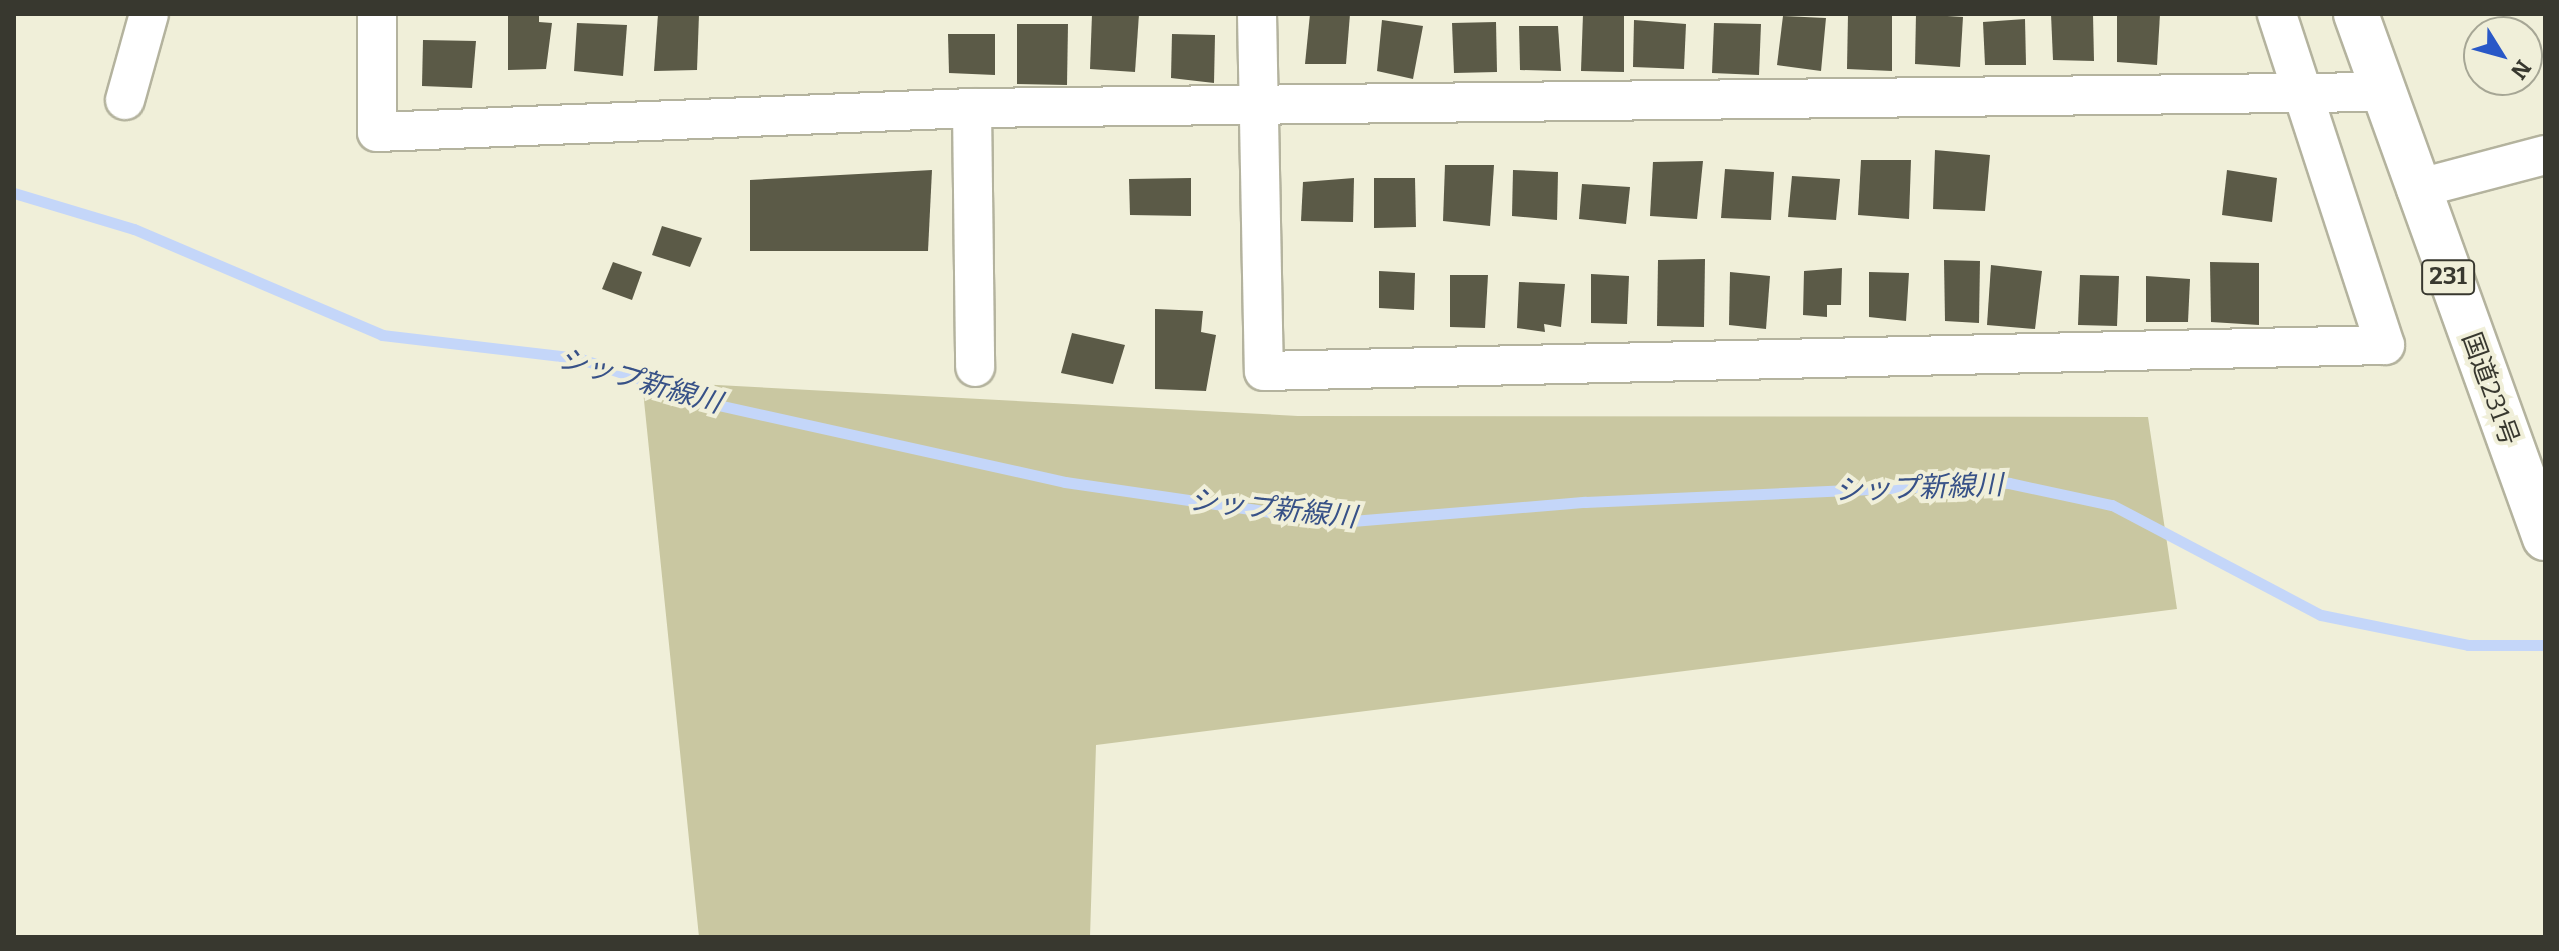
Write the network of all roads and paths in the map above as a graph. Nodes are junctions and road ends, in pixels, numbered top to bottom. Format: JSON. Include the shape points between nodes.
{"nodes":[{"id":1,"x":149,"y":14,"type":"edge"},
{"id":2,"x":377,"y":14,"type":"edge"},
{"id":3,"x":1257,"y":14,"type":"edge"},
{"id":4,"x":2277,"y":14,"type":"edge"},
{"id":5,"x":2356,"y":14,"type":"edge"},
{"id":6,"x":2305,"y":90,"type":"junction"},
{"id":7,"x":2383,"y":92,"type":"junction"},
{"id":8,"x":125,"y":100,"type":"dead end"},
{"id":9,"x":1259,"y":104,"type":"junction"},
{"id":10,"x":972,"y":108,"type":"junction"},
{"id":11,"x":2545,"y":155,"type":"edge"},
{"id":12,"x":2416,"y":189,"type":"junction"},
{"id":13,"x":975,"y":367,"type":"dead end"},
{"id":14,"x":2545,"y":538,"type":"edge"}],
"edges":[{"from":1,"to":8,"type":"street"},
{"from":2,"to":10,"type":"street","via":[[377,132]]},
{"from":3,"to":9,"type":"street"},
{"from":4,"to":6,"type":"street"},
{"from":5,"to":7,"type":"highway","name":"国道231号","number":"231"},
{"from":6,"to":7,"type":"street"},
{"from":6,"to":9,"type":"street"},
{"from":6,"to":9,"type":"street","via":[[2385,345],[1264,371]]},
{"from":7,"to":12,"type":"highway","name":"国道231号","number":"231"},
{"from":9,"to":10,"type":"street"},
{"from":10,"to":13,"type":"street"},
{"from":11,"to":12,"type":"street"},
{"from":12,"to":14,"type":"highway","name":"国道231号","number":"231"}]}
